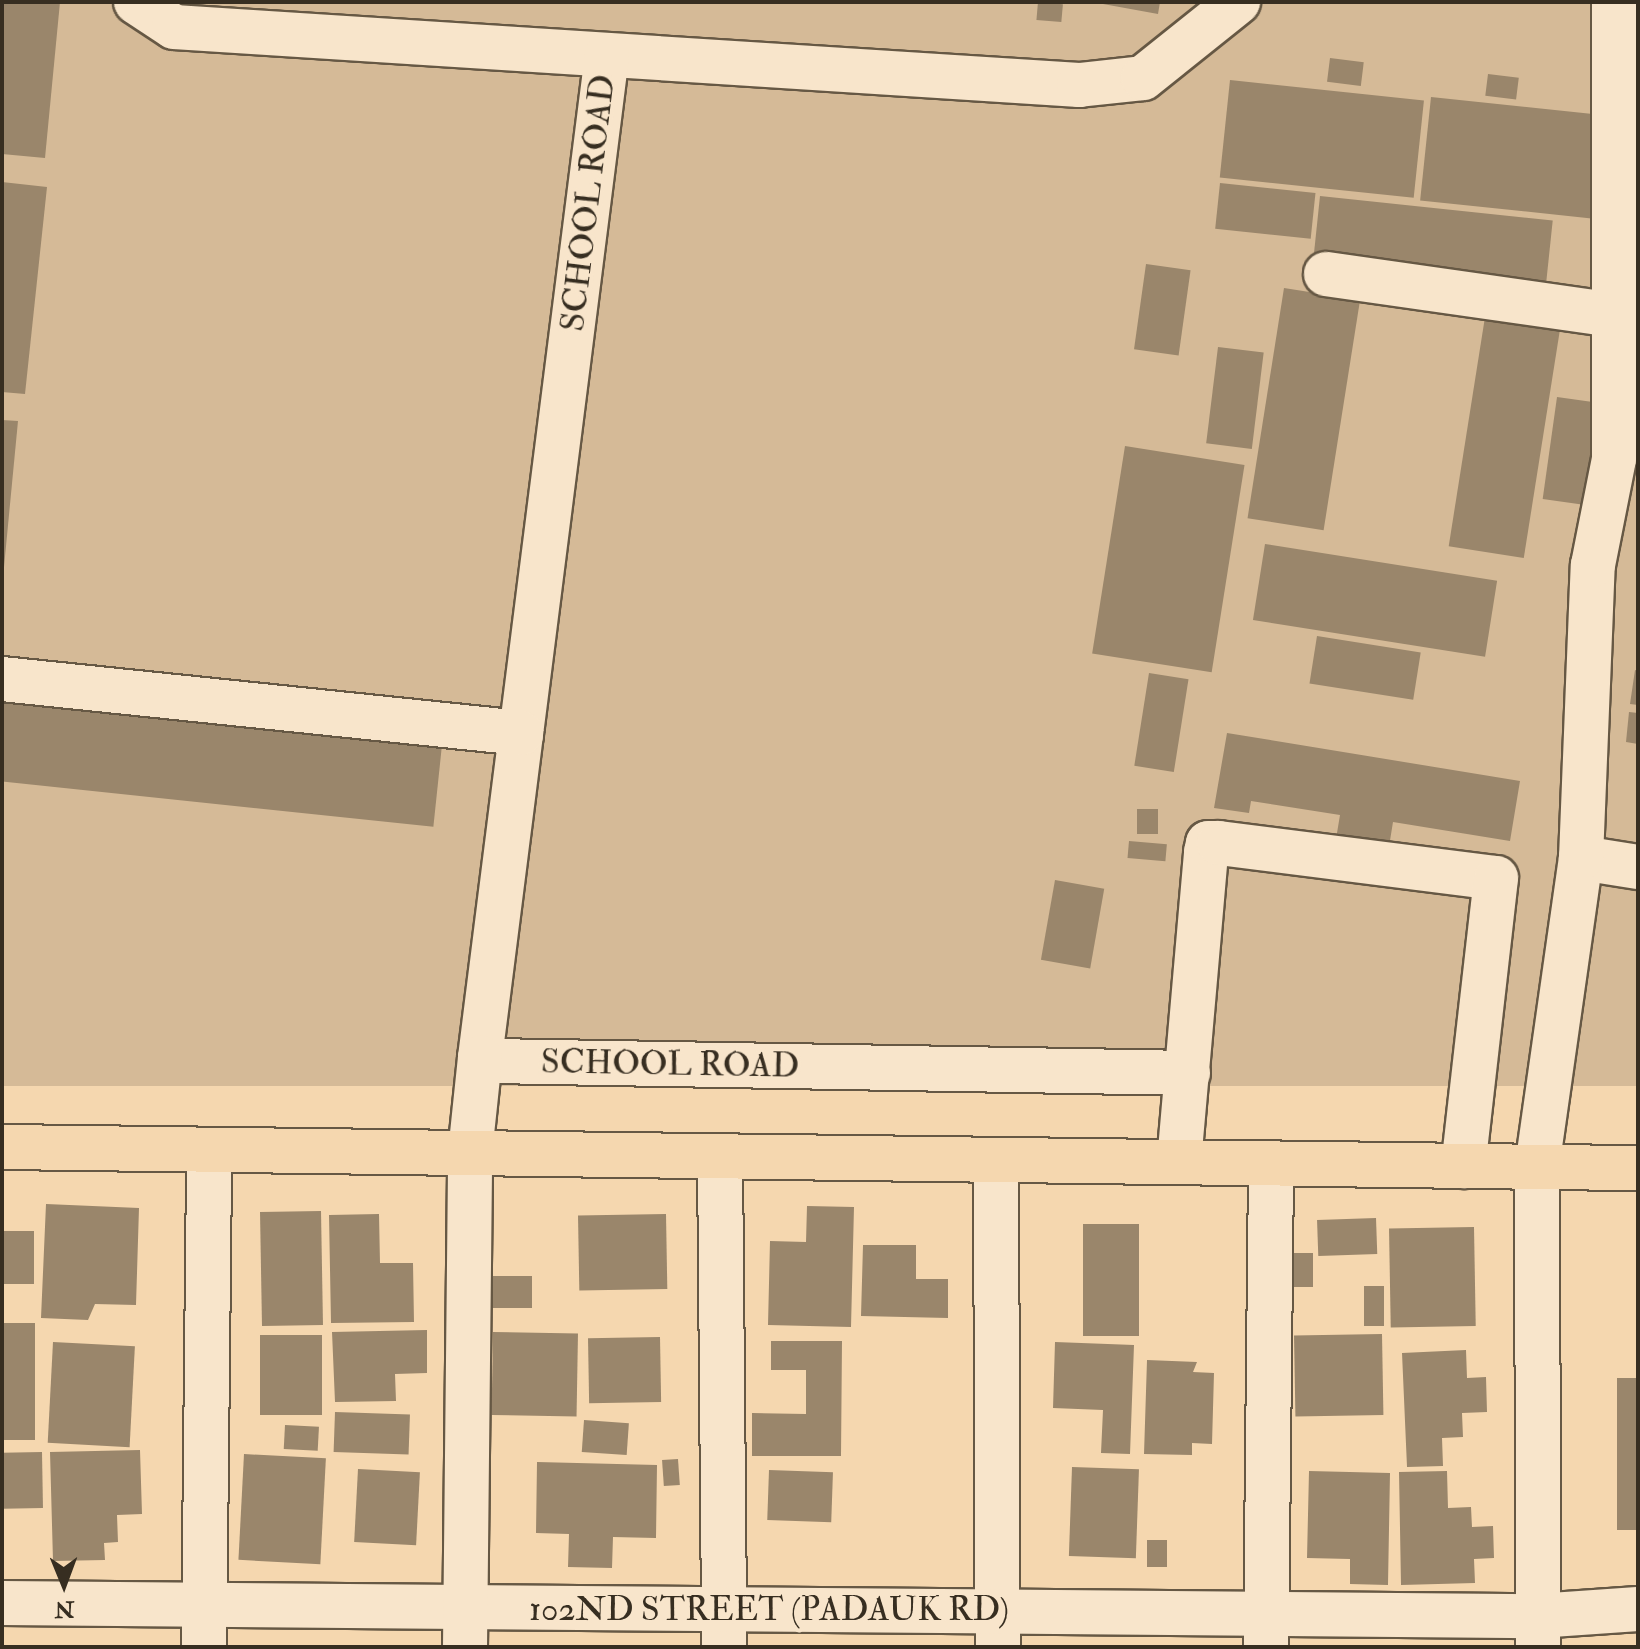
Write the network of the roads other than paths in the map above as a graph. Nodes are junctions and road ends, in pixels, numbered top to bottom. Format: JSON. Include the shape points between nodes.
{"nodes":[{"id":1,"x":136,"y":2,"type":"edge"},
{"id":2,"x":1238,"y":2,"type":"edge"},
{"id":3,"x":1614,"y":2,"type":"edge"},
{"id":4,"x":607,"y":55,"type":"junction"},
{"id":5,"x":1326,"y":274,"type":"dead end"},
{"id":6,"x":1614,"y":315,"type":"junction"},
{"id":7,"x":2,"y":679,"type":"edge"},
{"id":8,"x":521,"y":733,"type":"junction"},
{"id":9,"x":1581,"y":858,"type":"junction"},
{"id":10,"x":1638,"y":867,"type":"edge"},
{"id":11,"x":480,"y":1058,"type":"junction"},
{"id":12,"x":1188,"y":1073,"type":"junction"},
{"id":13,"x":2,"y":1147,"type":"edge"},
{"id":14,"x":209,"y":1150,"type":"junction"},
{"id":15,"x":470,"y":1153,"type":"junction"},
{"id":16,"x":720,"y":1156,"type":"junction"},
{"id":17,"x":996,"y":1160,"type":"junction"},
{"id":18,"x":1179,"y":1162,"type":"junction"},
{"id":19,"x":1271,"y":1164,"type":"junction"},
{"id":20,"x":1463,"y":1166,"type":"junction"},
{"id":21,"x":1537,"y":1167,"type":"junction"},
{"id":22,"x":1638,"y":1168,"type":"edge"},
{"id":23,"x":2,"y":1603,"type":"edge"},
{"id":24,"x":1638,"y":1609,"type":"edge"},
{"id":25,"x":204,"y":1626,"type":"edge"},
{"id":26,"x":465,"y":1627,"type":"edge"},
{"id":27,"x":724,"y":1628,"type":"edge"},
{"id":28,"x":999,"y":1629,"type":"edge"},
{"id":29,"x":1266,"y":1631,"type":"edge"},
{"id":30,"x":1537,"y":1632,"type":"edge"}],
"edges":[{"from":1,"to":4,"type":"lane","name":"SCHOOL ROAD","via":[[174,27]]},
{"from":2,"to":4,"type":"lane","via":[[1143,78],[1079,85]]},
{"from":3,"to":6,"type":"lane"},
{"from":4,"to":8,"type":"lane","name":"SCHOOL ROAD"},
{"from":5,"to":6,"type":"lane"},
{"from":6,"to":9,"type":"lane","via":[[1614,459],[1593,565]]},
{"from":7,"to":8,"type":"lane"},
{"from":8,"to":11,"type":"lane","name":"SCHOOL ROAD"},
{"from":9,"to":10,"type":"lane"},
{"from":9,"to":21,"type":"lane"},
{"from":11,"to":12,"type":"lane","name":"SCHOOL ROAD"},
{"from":11,"to":15,"type":"lane"},
{"from":12,"to":18,"type":"lane"},
{"from":12,"to":20,"type":"lane","via":[[1208,843],[1488,875],[1496,878],[1497,886]]},
{"from":13,"to":14,"type":"main road"},
{"from":14,"to":15,"type":"main road"},
{"from":14,"to":25,"type":"lane"},
{"from":15,"to":16,"type":"main road"},
{"from":15,"to":26,"type":"lane"},
{"from":16,"to":17,"type":"main road"},
{"from":16,"to":27,"type":"lane"},
{"from":17,"to":18,"type":"main road"},
{"from":17,"to":28,"type":"lane"},
{"from":18,"to":19,"type":"main road"},
{"from":19,"to":20,"type":"main road"},
{"from":19,"to":29,"type":"lane"},
{"from":20,"to":21,"type":"main road"},
{"from":21,"to":22,"type":"main road"},
{"from":21,"to":30,"type":"lane"},
{"from":23,"to":25,"type":"lane","name":"102ND STREET (PADAUK RD)"},
{"from":24,"to":30,"type":"lane","name":"102ND STREET (PADAUK RD)"},
{"from":25,"to":26,"type":"lane","name":"102ND STREET (PADAUK RD)"},
{"from":26,"to":27,"type":"lane","name":"102ND STREET (PADAUK RD)"},
{"from":27,"to":28,"type":"lane","name":"102ND STREET (PADAUK RD)"},
{"from":28,"to":29,"type":"lane","name":"102ND STREET (PADAUK RD)"},
{"from":29,"to":30,"type":"lane","name":"102ND STREET (PADAUK RD)"}]}
